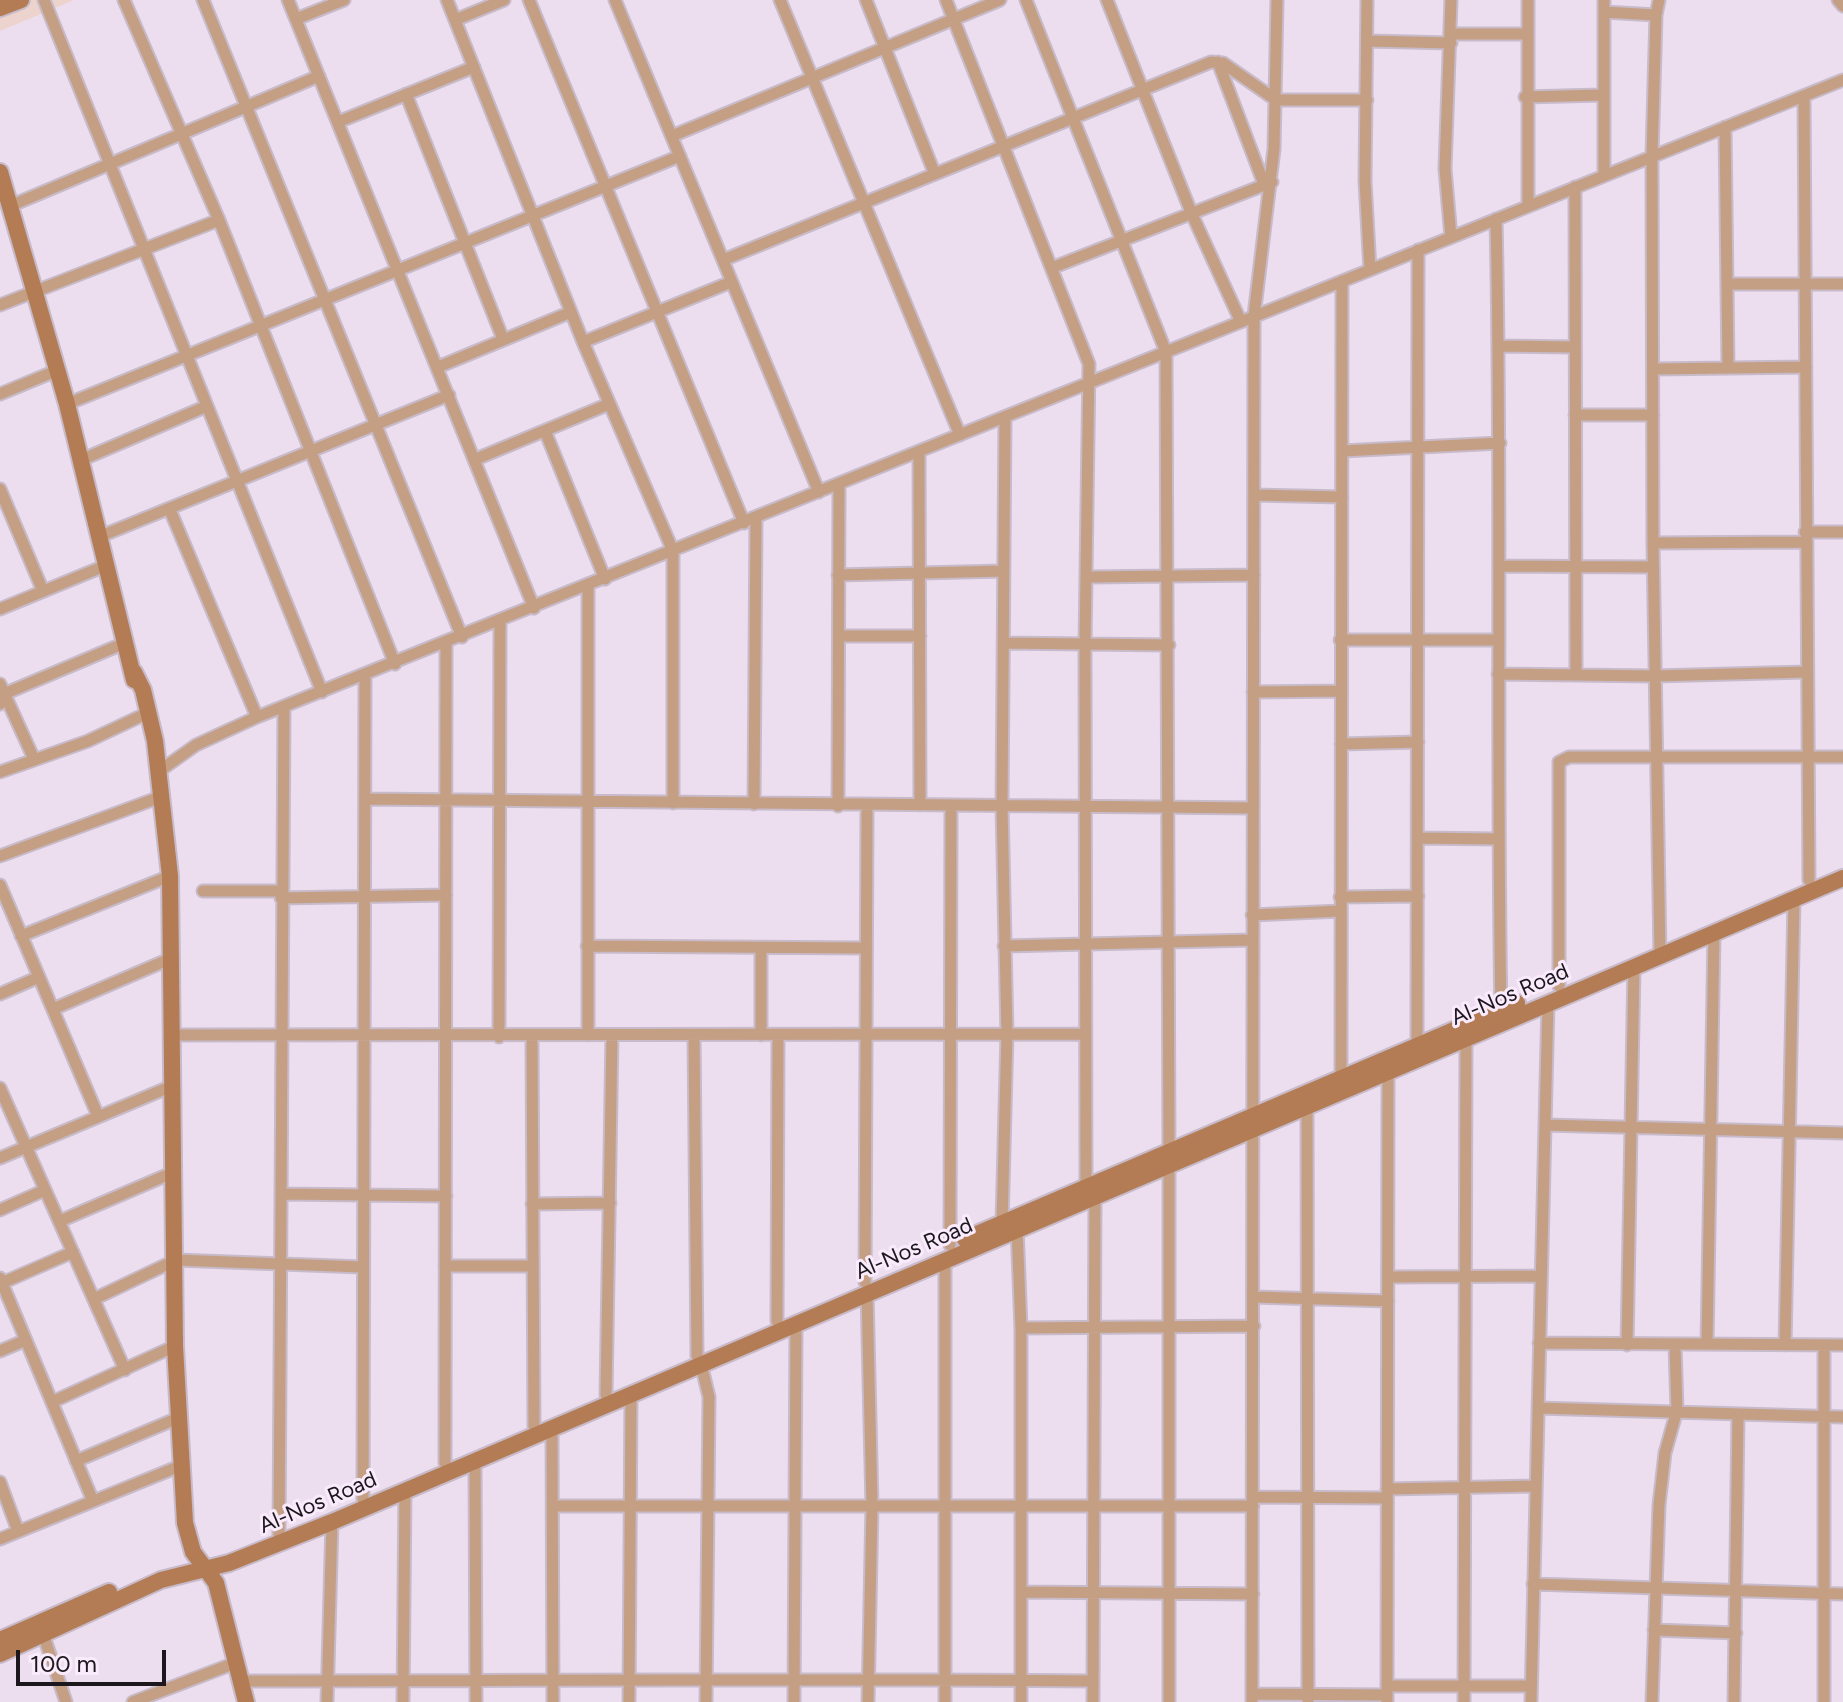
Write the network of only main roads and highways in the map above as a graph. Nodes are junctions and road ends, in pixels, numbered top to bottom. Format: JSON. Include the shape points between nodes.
{"nodes":[{"id":1,"x":21,"y":0,"type":"edge"},
{"id":2,"x":0,"y":8,"type":"edge"},
{"id":3,"x":0,"y":172,"type":"edge"},
{"id":4,"x":8,"y":214,"type":"edge"},
{"id":5,"x":134,"y":672,"type":"junction"},
{"id":6,"x":157,"y":768,"type":"junction"},
{"id":7,"x":1843,"y":866,"type":"edge"},
{"id":8,"x":1843,"y":878,"type":"edge"},
{"id":9,"x":1660,"y":950,"type":"junction"},
{"id":10,"x":1252,"y":1122,"type":"junction"},
{"id":11,"x":866,"y":1288,"type":"junction"},
{"id":12,"x":699,"y":1360,"type":"junction"},
{"id":13,"x":203,"y":1564,"type":"junction"},
{"id":14,"x":42,"y":1629,"type":"junction"},
{"id":15,"x":0,"y":1640,"type":"edge"},
{"id":16,"x":0,"y":1654,"type":"edge"},
{"id":17,"x":246,"y":1702,"type":"edge"}],
"edges":[{"from":1,"to":2,"type":"main road"},
{"from":3,"to":4,"type":"main road"},
{"from":4,"to":5,"type":"main road","via":[[58,370]]},
{"from":5,"to":6,"type":"main road"},
{"from":5,"to":6,"type":"main road","via":[[149,713]]},
{"from":6,"to":13,"type":"main road","via":[[170,876],[180,1466],[185,1523]]},
{"from":7,"to":9,"type":"main road","name":"Al-Nos Road"},
{"from":8,"to":9,"type":"main road","name":"Al-Nos Road"},
{"from":9,"to":10,"type":"main road","name":"Al-Nos Road","via":[[1501,1010]]},
{"from":9,"to":10,"type":"main road","name":"Al-Nos Road","via":[[1388,1072]]},
{"from":10,"to":11,"type":"main road","name":"Al-Nos Road"},
{"from":11,"to":12,"type":"main road","name":"Al-Nos Road","via":[[777,1321]]},
{"from":11,"to":12,"type":"main road","name":"Al-Nos Road","via":[[796,1324]]},
{"from":12,"to":13,"type":"main road","name":"Al-Nos Road"},
{"from":12,"to":13,"type":"main road","name":"Al-Nos Road","via":[[631,1395],[332,1522]]},
{"from":13,"to":14,"type":"main road","name":"Al-Nos Road"},
{"from":13,"to":17,"type":"main road","via":[[220,1594]]},
{"from":14,"to":15,"type":"main road","name":"Al-Nos Road"},
{"from":14,"to":16,"type":"main road","name":"Al-Nos Road"}]}
